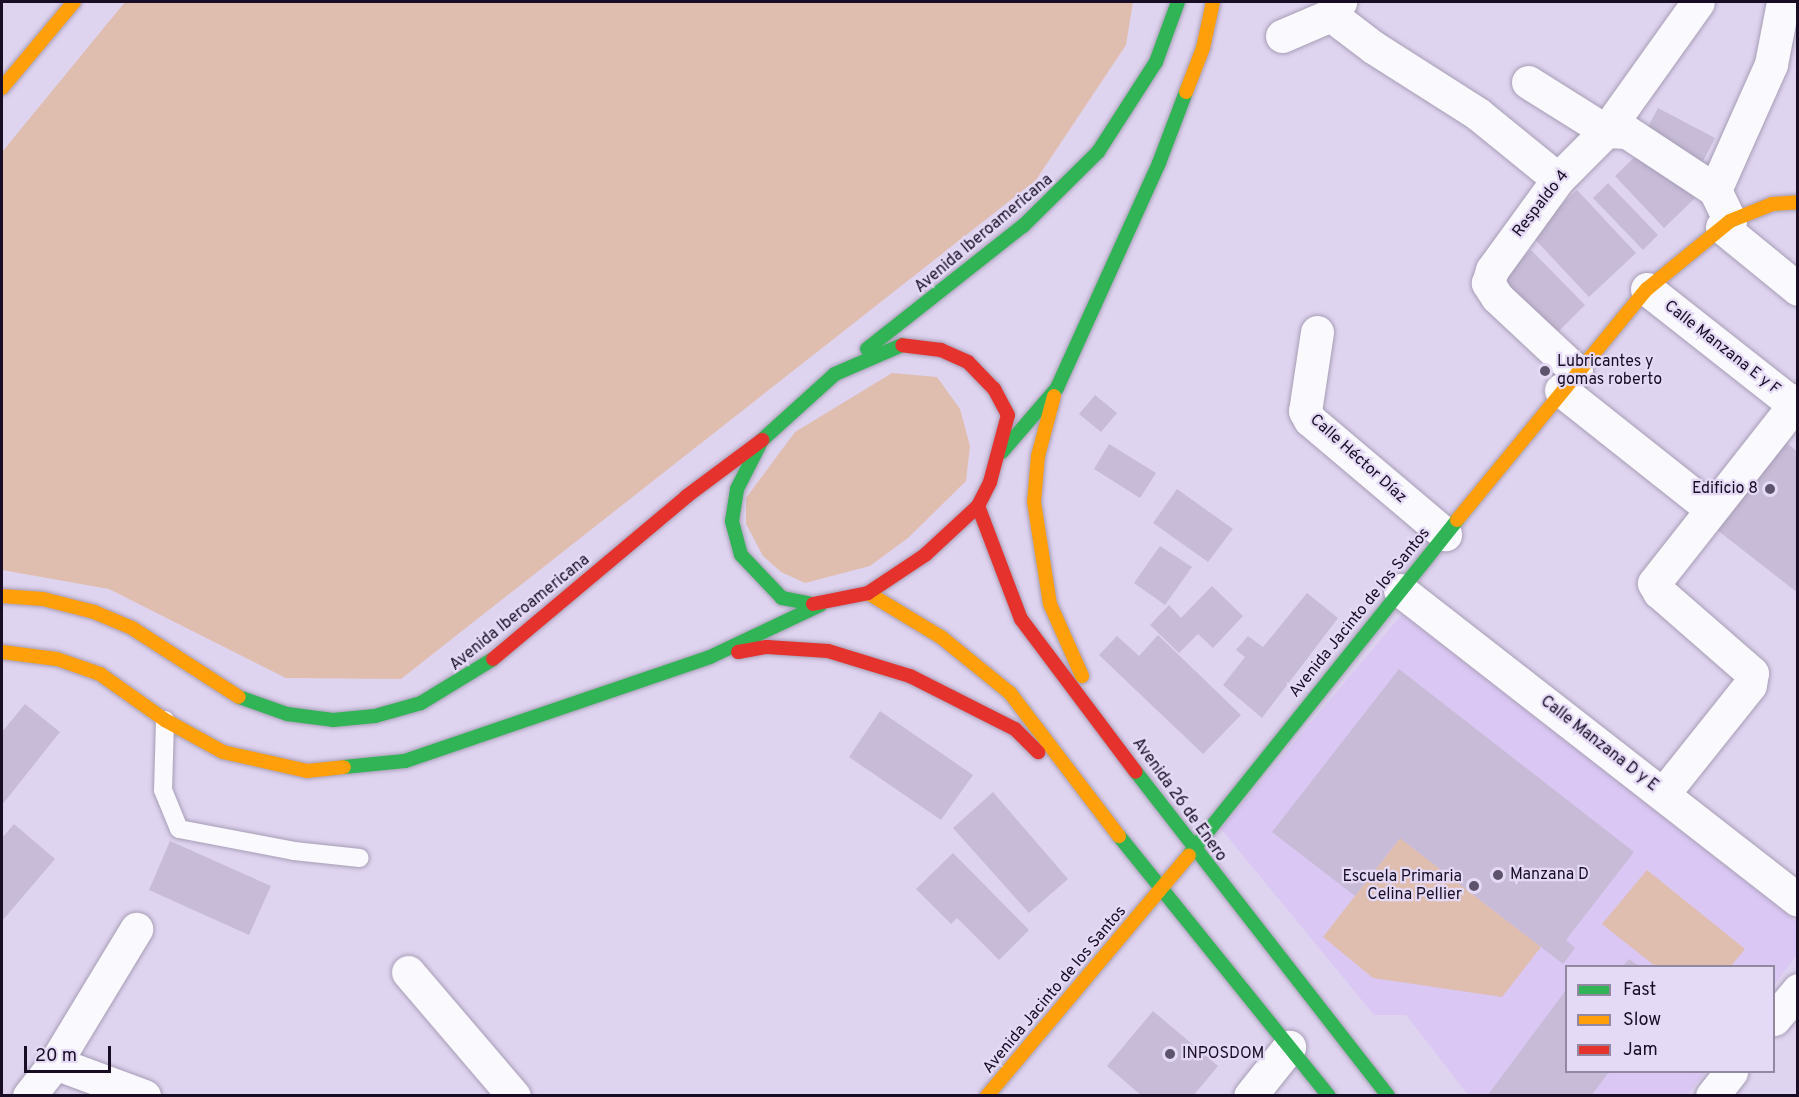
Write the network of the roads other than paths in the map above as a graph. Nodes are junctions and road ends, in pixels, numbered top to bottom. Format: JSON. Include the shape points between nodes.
{"nodes":[{"id":1,"x":74,"y":2,"type":"edge"},
{"id":2,"x":1178,"y":2,"type":"edge"},
{"id":3,"x":1213,"y":2,"type":"edge"},
{"id":4,"x":1698,"y":2,"type":"edge"},
{"id":5,"x":1784,"y":2,"type":"edge"},
{"id":6,"x":1335,"y":8,"type":"edge"},
{"id":7,"x":1282,"y":36,"type":"dead end"},
{"id":8,"x":1797,"y":43,"type":"edge"},
{"id":9,"x":1771,"y":64,"type":"junction"},
{"id":10,"x":1528,"y":82,"type":"dead end"},
{"id":11,"x":2,"y":88,"type":"edge"},
{"id":12,"x":1606,"y":131,"type":"junction"},
{"id":13,"x":1558,"y":179,"type":"junction"},
{"id":14,"x":1715,"y":190,"type":"junction"},
{"id":15,"x":1797,"y":202,"type":"edge"},
{"id":16,"x":1726,"y":224,"type":"junction"},
{"id":17,"x":1647,"y":289,"type":"junction"},
{"id":18,"x":1797,"y":289,"type":"edge"},
{"id":19,"x":1317,"y":332,"type":"dead end"},
{"id":20,"x":835,"y":374,"type":"junction"},
{"id":21,"x":1569,"y":380,"type":"junction"},
{"id":22,"x":1056,"y":388,"type":"junction"},
{"id":23,"x":1796,"y":404,"type":"edge"},
{"id":24,"x":762,"y":440,"type":"junction"},
{"id":25,"x":999,"y":456,"type":"junction"},
{"id":26,"x":978,"y":506,"type":"junction"},
{"id":27,"x":1710,"y":508,"type":"junction"},
{"id":28,"x":1444,"y":534,"type":"junction"},
{"id":29,"x":1400,"y":590,"type":"junction"},
{"id":30,"x":868,"y":593,"type":"junction"},
{"id":31,"x":2,"y":596,"type":"edge"},
{"id":32,"x":820,"y":605,"type":"junction"},
{"id":33,"x":2,"y":652,"type":"edge"},
{"id":34,"x":710,"y":657,"type":"junction"},
{"id":35,"x":165,"y":720,"type":"junction"},
{"id":36,"x":1127,"y":756,"type":"junction"},
{"id":37,"x":1664,"y":794,"type":"junction"},
{"id":38,"x":1102,"y":814,"type":"junction"},
{"id":39,"x":1193,"y":848,"type":"junction"},
{"id":40,"x":360,"y":858,"type":"dead end"},
{"id":41,"x":1161,"y":890,"type":"junction"},
{"id":42,"x":1797,"y":900,"type":"edge"},
{"id":43,"x":136,"y":929,"type":"dead end"},
{"id":44,"x":408,"y":972,"type":"dead end"},
{"id":45,"x":1797,"y":990,"type":"edge"},
{"id":46,"x":1775,"y":1017,"type":"edge"},
{"id":47,"x":1289,"y":1047,"type":"junction"},
{"id":48,"x":55,"y":1063,"type":"junction"},
{"id":49,"x":1729,"y":1073,"type":"edge"},
{"id":50,"x":29,"y":1095,"type":"edge"},
{"id":51,"x":144,"y":1095,"type":"edge"},
{"id":52,"x":513,"y":1095,"type":"edge"},
{"id":53,"x":987,"y":1095,"type":"edge"},
{"id":54,"x":1250,"y":1095,"type":"edge"},
{"id":55,"x":1329,"y":1095,"type":"edge"},
{"id":56,"x":1388,"y":1095,"type":"edge"},
{"id":57,"x":1712,"y":1095,"type":"edge"}],
"edges":[{"from":1,"to":11,"type":"street"},
{"from":2,"to":20,"type":"street","name":"Avenida Iberoamericana","via":[[1156,62],[1098,152],[1023,226]]},
{"from":3,"to":22,"type":"street","via":[[1203,48],[1159,163]]},
{"from":4,"to":12,"type":"street","name":"Respaldo 4"},
{"from":5,"to":9,"type":"street"},
{"from":6,"to":7,"type":"street"},
{"from":6,"to":13,"type":"street","via":[[1372,47],[1478,114]]},
{"from":8,"to":9,"type":"street"},
{"from":9,"to":14,"type":"street"},
{"from":10,"to":12,"type":"street"},
{"from":12,"to":13,"type":"street","name":"Respaldo 4"},
{"from":12,"to":14,"type":"street","via":[[1628,132]]},
{"from":13,"to":21,"type":"street","name":"Respaldo 4","via":[[1492,270],[1488,283]]},
{"from":14,"to":16,"type":"street"},
{"from":15,"to":16,"type":"street","name":"Avenida Jacinto de los Santos","via":[[1772,204]]},
{"from":16,"to":17,"type":"street","name":"Avenida Jacinto de los Santos"},
{"from":16,"to":18,"type":"street"},
{"from":17,"to":21,"type":"street","name":"Avenida Jacinto de los Santos"},
{"from":17,"to":23,"type":"street","name":"Calle Manzana E y F"},
{"from":19,"to":28,"type":"street","name":"Calle Héctor Díaz","via":[[1305,411],[1310,420]]},
{"from":20,"to":24,"type":"street","name":"Avenida Iberoamericana"},
{"from":20,"to":25,"type":"street","via":[[902,345],[941,350],[968,362],[994,389],[1008,415]]},
{"from":21,"to":27,"type":"street"},
{"from":21,"to":28,"type":"street","name":"Avenida Jacinto de los Santos"},
{"from":22,"to":25,"type":"street"},
{"from":22,"to":36,"type":"street","via":[[1038,456],[1034,502],[1050,604],[1066,648]]},
{"from":23,"to":27,"type":"street"},
{"from":24,"to":31,"type":"street","name":"Avenida Iberoamericana","via":[[687,496],[484,667],[421,703],[375,716],[333,720],[287,714],[254,704],[226,691],[132,628],[94,612],[44,599]]},
{"from":24,"to":32,"type":"street","via":[[737,489],[732,521],[741,555],[782,598]]},
{"from":25,"to":26,"type":"street"},
{"from":26,"to":30,"type":"street","via":[[925,555]]},
{"from":26,"to":36,"type":"street","name":"Avenida 26 de Enero","via":[[1021,619]]},
{"from":27,"to":37,"type":"street","via":[[1654,583],[1659,592],[1752,673],[1750,685]]},
{"from":28,"to":29,"type":"street","name":"Avenida Jacinto de los Santos"},
{"from":29,"to":37,"type":"street","name":"Calle Manzana D y E"},
{"from":29,"to":39,"type":"street","name":"Avenida Jacinto de los Santos"},
{"from":30,"to":32,"type":"street"},
{"from":30,"to":38,"type":"street","via":[[941,637],[1010,693]]},
{"from":32,"to":34,"type":"street"},
{"from":33,"to":35,"type":"street","via":[[57,659],[100,674]]},
{"from":34,"to":35,"type":"street","via":[[405,761],[307,771],[223,752]]},
{"from":34,"to":38,"type":"street","via":[[767,647],[828,651],[910,676],[1015,729]]},
{"from":35,"to":40,"type":"lane","via":[[163,790],[179,829],[294,851]]},
{"from":36,"to":39,"type":"street","name":"Avenida 26 de Enero"},
{"from":37,"to":42,"type":"street","name":"Calle Manzana D y E"},
{"from":38,"to":41,"type":"street"},
{"from":39,"to":41,"type":"street","name":"Avenida Jacinto de los Santos"},
{"from":39,"to":56,"type":"street","name":"Avenida 26 de Enero"},
{"from":41,"to":47,"type":"street"},
{"from":41,"to":53,"type":"street","name":"Avenida Jacinto de los Santos"},
{"from":43,"to":48,"type":"street"},
{"from":44,"to":52,"type":"street"},
{"from":45,"to":46,"type":"street"},
{"from":47,"to":54,"type":"street"},
{"from":47,"to":55,"type":"street"},
{"from":48,"to":50,"type":"street"},
{"from":48,"to":51,"type":"street"},
{"from":49,"to":57,"type":"street"}]}
